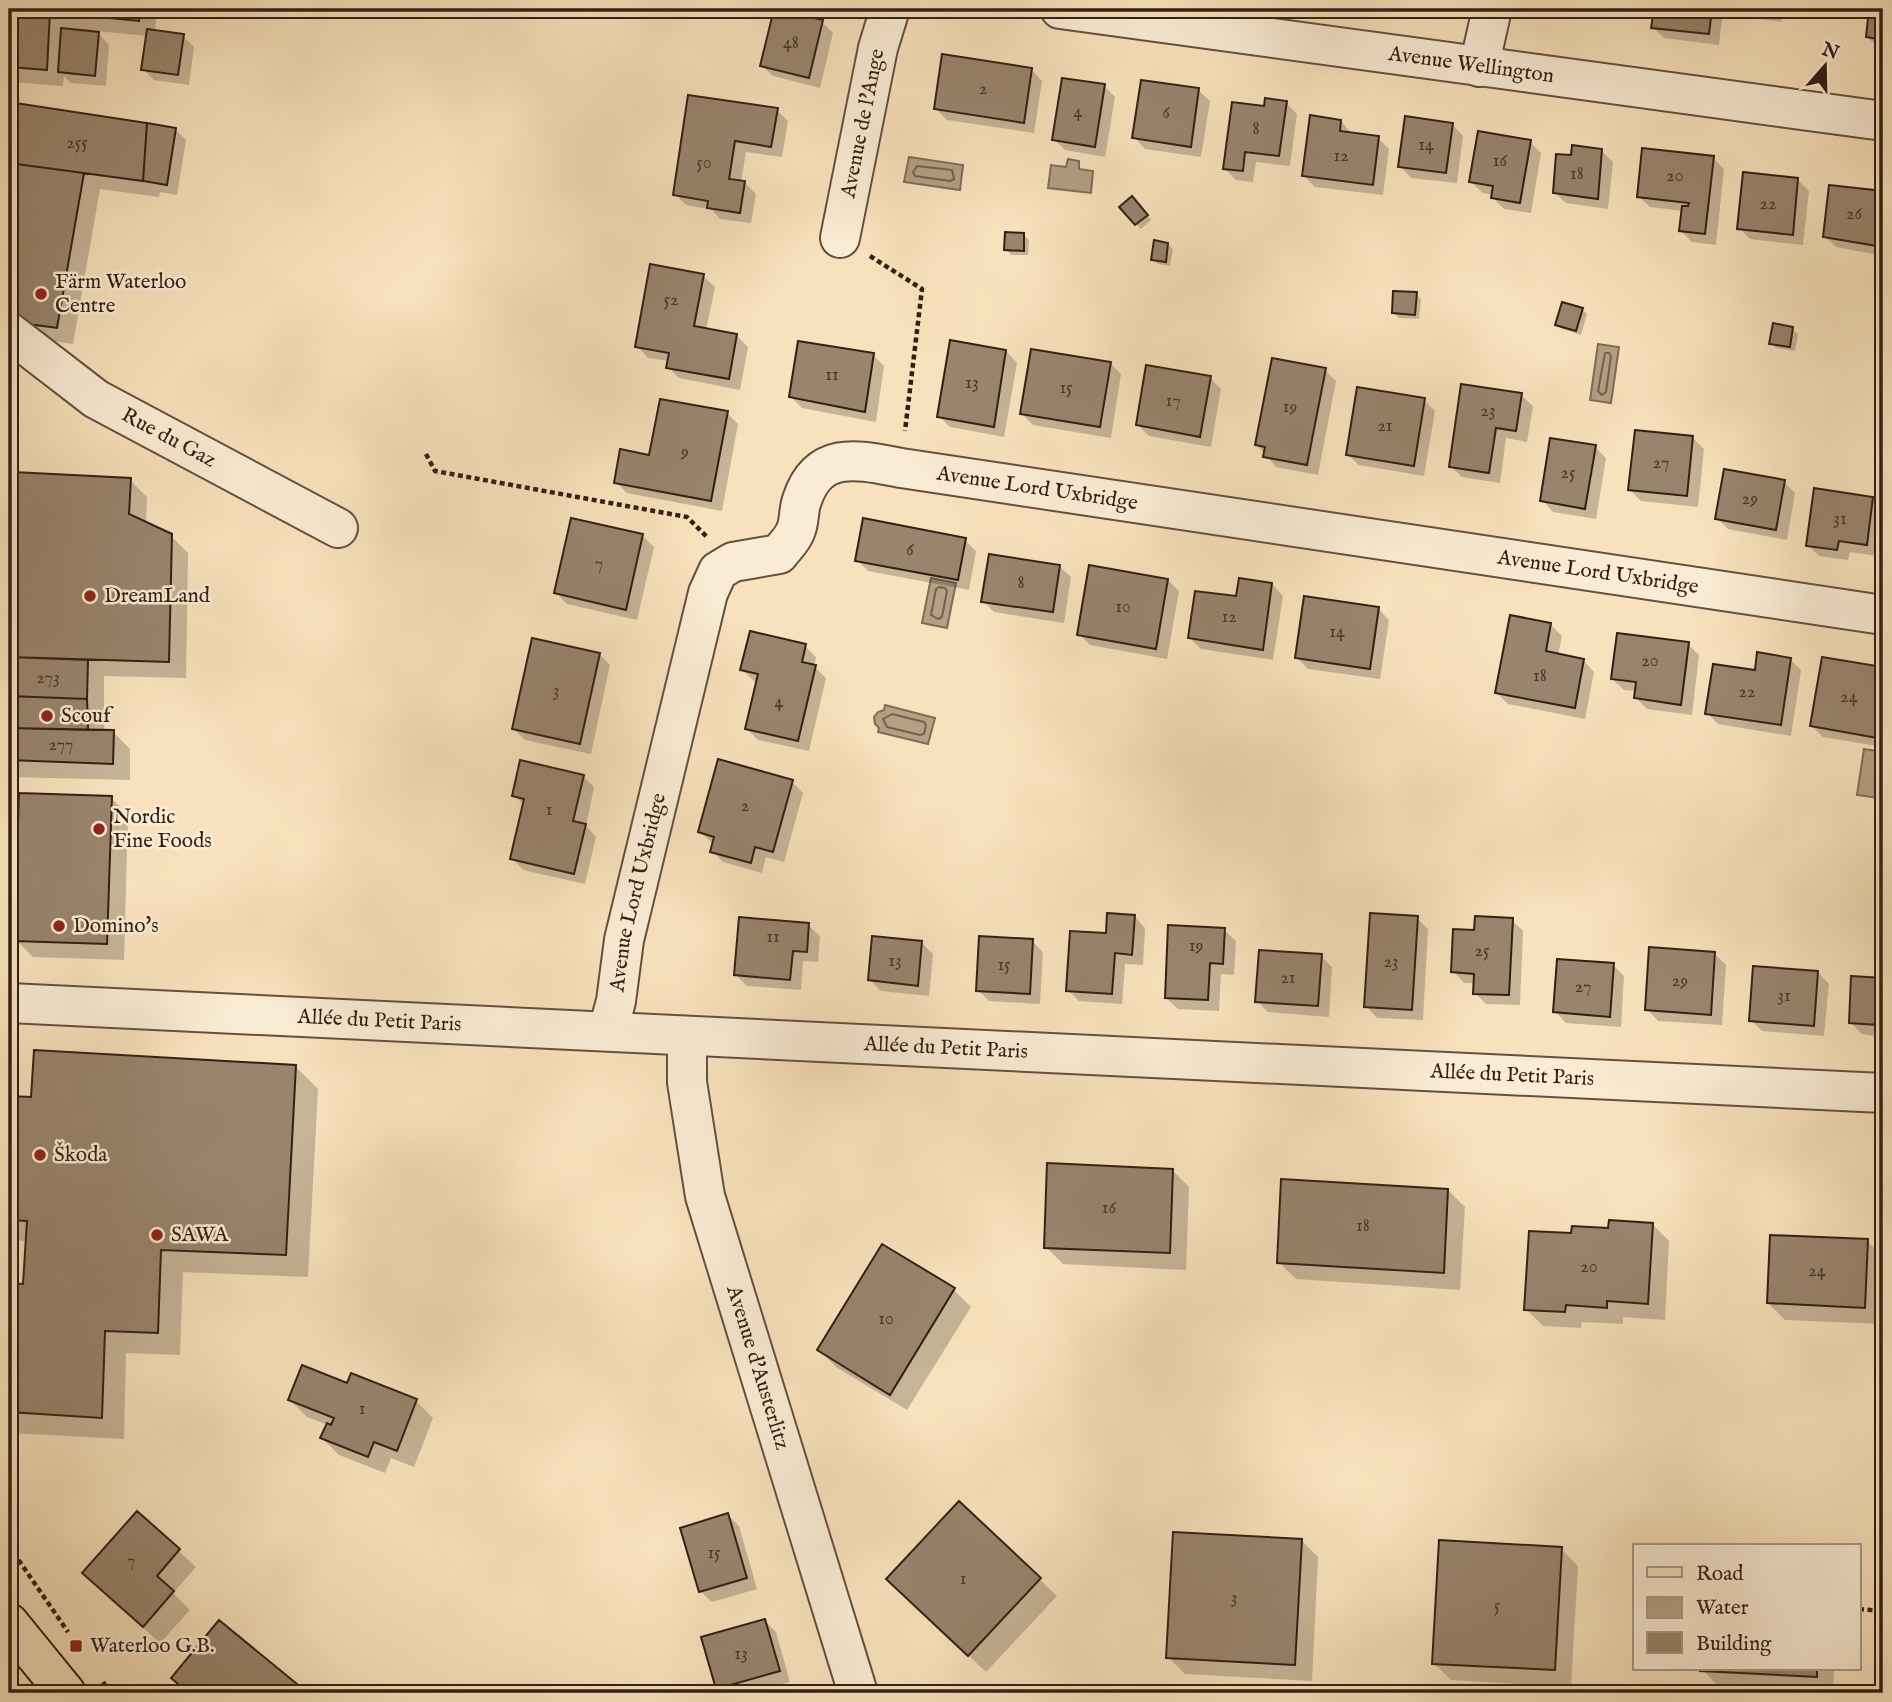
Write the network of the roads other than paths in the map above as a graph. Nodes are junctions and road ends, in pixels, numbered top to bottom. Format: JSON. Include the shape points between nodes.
{"nodes":[{"id":1,"x":890,"y":9,"type":"edge"},
{"id":2,"x":1060,"y":9,"type":"edge"},
{"id":3,"x":1492,"y":9,"type":"edge"},
{"id":4,"x":1479,"y":67,"type":"junction"},
{"id":5,"x":1883,"y":121,"type":"edge"},
{"id":6,"x":840,"y":237,"type":"road end"},
{"id":7,"x":9,"y":332,"type":"edge"},
{"id":8,"x":338,"y":528,"type":"dead end"},
{"id":9,"x":1883,"y":615,"type":"edge"},
{"id":10,"x":9,"y":1003,"type":"edge"},
{"id":11,"x":608,"y":1031,"type":"junction"},
{"id":12,"x":687,"y":1035,"type":"junction"},
{"id":13,"x":1883,"y":1093,"type":"edge"},
{"id":14,"x":9,"y":1623,"type":"edge"},
{"id":15,"x":81,"y":1682,"type":"edge"},
{"id":16,"x":858,"y":1693,"type":"edge"}],
"edges":[{"from":1,"to":6,"type":"street","name":"Avenue de l'Ange"},
{"from":2,"to":4,"type":"street","name":"Avenue Wellington"},
{"from":3,"to":4,"type":"street"},
{"from":4,"to":5,"type":"street","name":"Avenue Wellington"},
{"from":7,"to":8,"type":"street","name":"Rue du Gaz","via":[[96,399]]},
{"from":9,"to":11,"type":"street","name":"Avenue Lord Uxbridge","via":[[855,459],[829,464],[813,478],[802,500],[796,532],[779,554],[733,562],[718,571],[708,593],[624,940]]},
{"from":10,"to":11,"type":"street","name":"Allée du Petit Paris"},
{"from":11,"to":12,"type":"street","name":"Allée du Petit Paris"},
{"from":12,"to":13,"type":"street","name":"Allée du Petit Paris"},
{"from":12,"to":16,"type":"street","name":"Avenue d'Austerlitz","via":[[687,1082],[705,1196]]},
{"from":14,"to":15,"type":"main road"}]}
